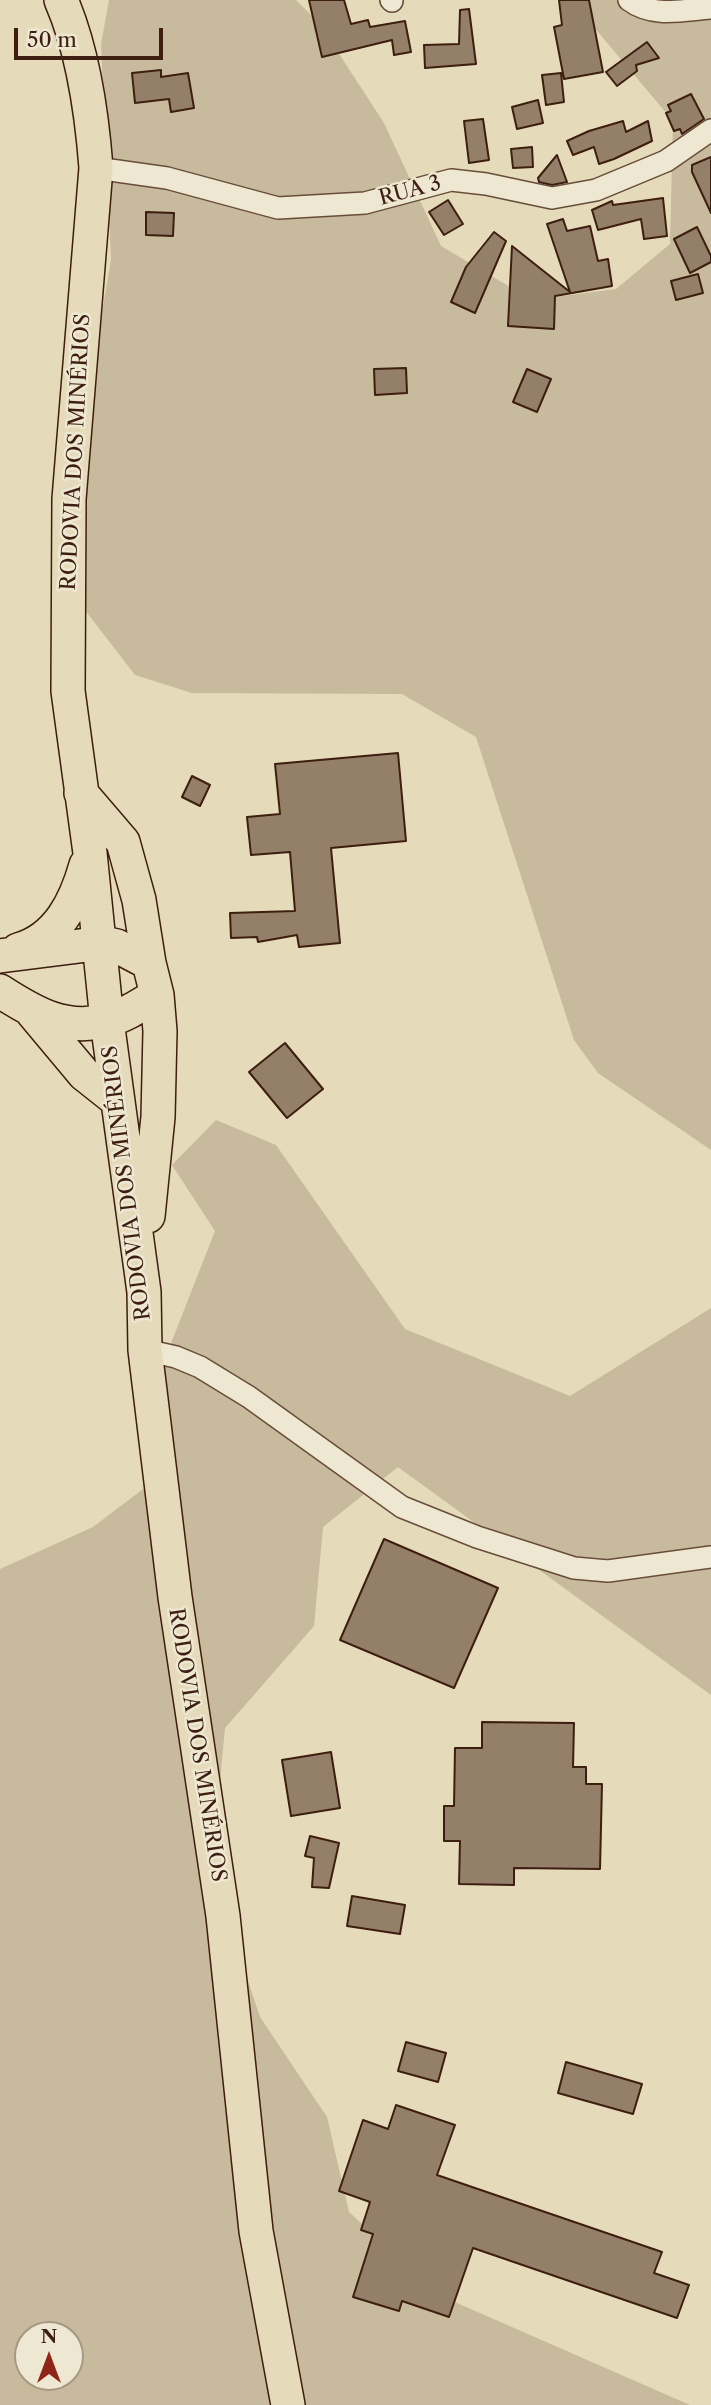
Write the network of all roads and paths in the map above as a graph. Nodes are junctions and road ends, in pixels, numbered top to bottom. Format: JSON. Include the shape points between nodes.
{"nodes":[{"id":1,"x":61,"y":0,"type":"edge"},
{"id":2,"x":629,"y":0,"type":"edge"},
{"id":3,"x":711,"y":8,"type":"edge"},
{"id":4,"x":711,"y":130,"type":"edge"},
{"id":5,"x":96,"y":168,"type":"junction"},
{"id":6,"x":81,"y":793,"type":"junction"},
{"id":7,"x":90,"y":853,"type":"junction"},
{"id":8,"x":99,"y":944,"type":"junction"},
{"id":9,"x":0,"y":955,"type":"edge"},
{"id":10,"x":149,"y":963,"type":"junction"},
{"id":11,"x":0,"y":991,"type":"edge"},
{"id":12,"x":157,"y":995,"type":"junction"},
{"id":13,"x":32,"y":1011,"type":"junction"},
{"id":14,"x":107,"y":1021,"type":"junction"},
{"id":15,"x":118,"y":1101,"type":"junction"},
{"id":16,"x":144,"y":1292,"type":"junction"},
{"id":17,"x":145,"y":1350,"type":"junction"},
{"id":18,"x":711,"y":1557,"type":"edge"},
{"id":19,"x":288,"y":2405,"type":"edge"}],
"edges":[{"from":1,"to":5,"type":"main road","name":"RODOVIA DOS MINÉRIOS","via":[[83,77]]},
{"from":2,"to":3,"type":"street","via":[[656,12]]},
{"from":4,"to":5,"type":"street","name":"RUA 3","via":[[666,161],[596,190],[552,198],[451,180],[365,203],[278,208],[167,178]]},
{"from":5,"to":6,"type":"main road","name":"RODOVIA DOS MINÉRIOS","via":[[69,513],[68,691]]},
{"from":6,"to":7,"type":"main road","name":"RODOVIA DOS MINÉRIOS"},
{"from":6,"to":10,"type":"main road","via":[[123,842]]},
{"from":7,"to":8,"type":"main road","name":"RODOVIA DOS MINÉRIOS"},
{"from":7,"to":9,"type":"main road","via":[[78,894],[51,931],[37,943]]},
{"from":8,"to":9,"type":"main road"},
{"from":8,"to":10,"type":"main road","via":[[117,946]]},
{"from":8,"to":14,"type":"main road","name":"RODOVIA DOS MINÉRIOS"},
{"from":10,"to":12,"type":"main road"},
{"from":11,"to":13,"type":"main road"},
{"from":12,"to":14,"type":"main road"},
{"from":12,"to":16,"type":"main road","via":[[158,1117]]},
{"from":13,"to":14,"type":"main road","via":[[65,1024]]},
{"from":13,"to":15,"type":"main road","via":[[85,1074]]},
{"from":14,"to":15,"type":"main road","name":"RODOVIA DOS MINÉRIOS"},
{"from":15,"to":16,"type":"main road","name":"RODOVIA DOS MINÉRIOS"},
{"from":16,"to":17,"type":"main road","name":"RODOVIA DOS MINÉRIOS"},
{"from":17,"to":18,"type":"street","via":[[200,1367],[402,1507],[477,1537],[573,1568],[608,1571]]},
{"from":17,"to":19,"type":"main road","name":"RODOVIA DOS MINÉRIOS","via":[[175,1597],[223,1916],[256,2231]]}]}
